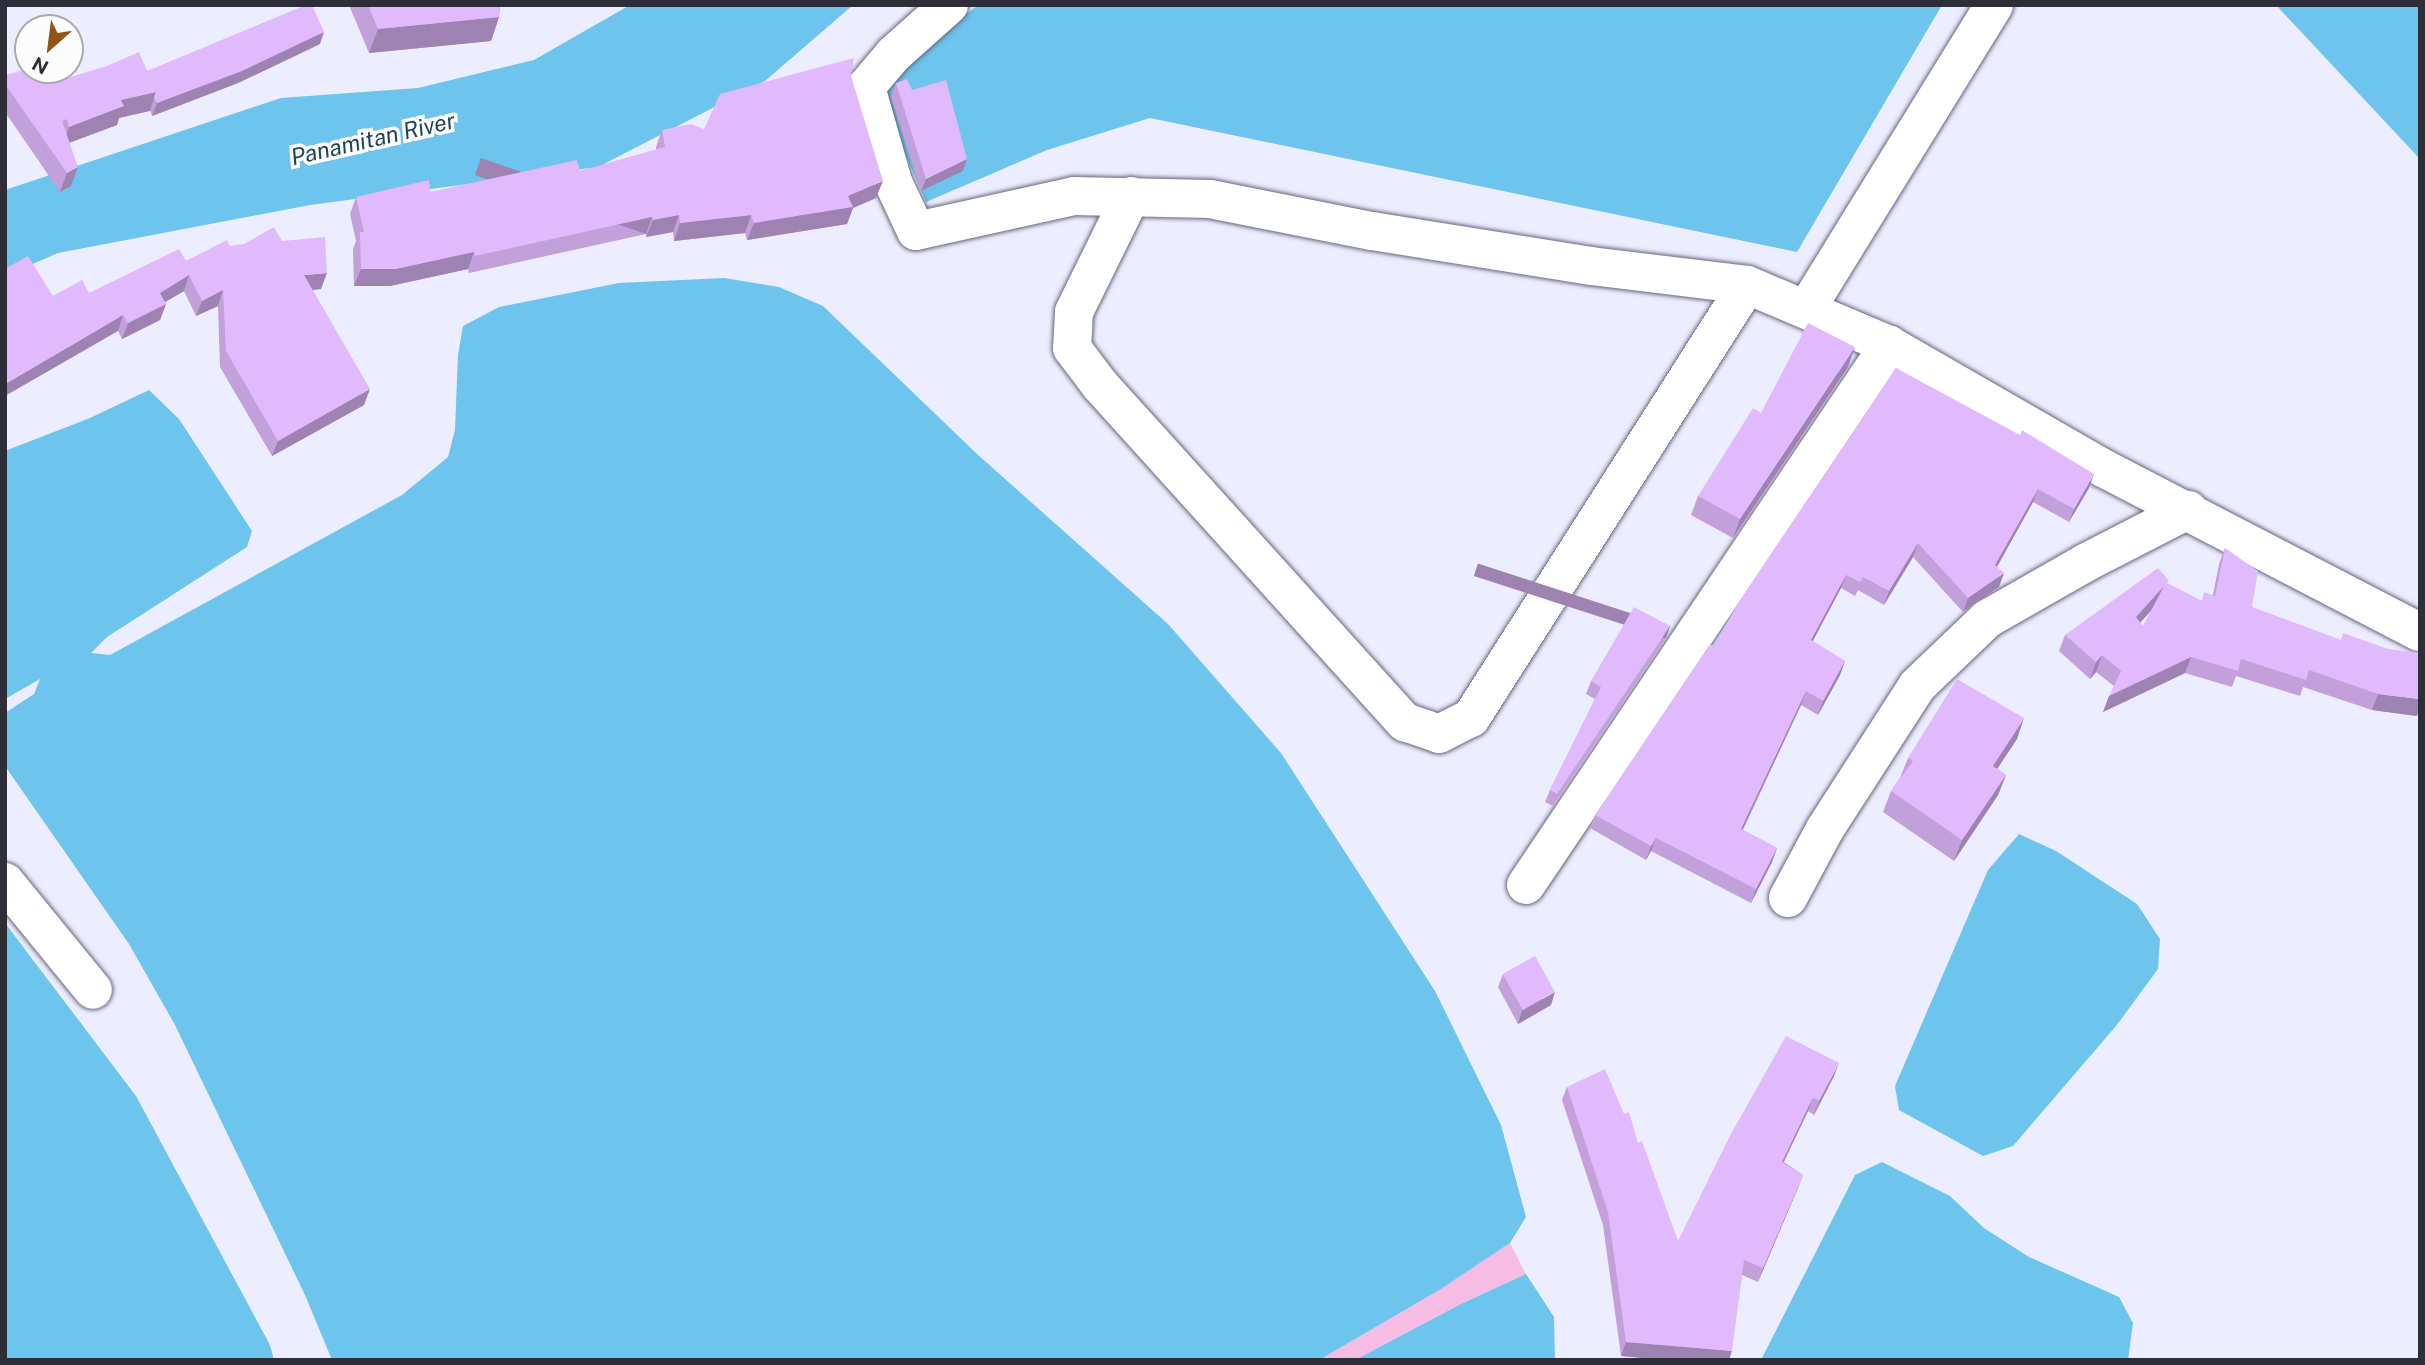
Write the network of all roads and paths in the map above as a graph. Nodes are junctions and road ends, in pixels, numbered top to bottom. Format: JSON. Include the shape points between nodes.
{"nodes":[{"id":1,"x":949,"y":5,"type":"edge"},
{"id":2,"x":1994,"y":5,"type":"edge"},
{"id":3,"x":1131,"y":196,"type":"junction"},
{"id":4,"x":1747,"y":285,"type":"junction"},
{"id":5,"x":1807,"y":308,"type":"junction"},
{"id":6,"x":1889,"y":345,"type":"junction"},
{"id":7,"x":2188,"y":510,"type":"junction"},
{"id":8,"x":2420,"y":632,"type":"edge"},
{"id":9,"x":5,"y":882,"type":"edge"},
{"id":10,"x":1526,"y":885,"type":"dead end"},
{"id":11,"x":1788,"y":898,"type":"dead end"},
{"id":12,"x":93,"y":990,"type":"dead end"}],
"edges":[{"from":1,"to":3,"type":"street","via":[[894,54],[866,87],[893,182],[916,231],[1074,196]]},
{"from":2,"to":5,"type":"street"},
{"from":3,"to":4,"type":"street","via":[[1210,199],[1577,264]]},
{"from":3,"to":4,"type":"street","via":[[1074,312],[1072,348],[1100,386],[1405,722],[1439,734],[1471,718]]},
{"from":4,"to":5,"type":"street"},
{"from":5,"to":6,"type":"street"},
{"from":6,"to":7,"type":"street","via":[[2103,468]]},
{"from":6,"to":10,"type":"street"},
{"from":7,"to":8,"type":"street"},
{"from":7,"to":11,"type":"street","via":[[1987,620],[1917,686],[1825,829]]},
{"from":9,"to":12,"type":"street"}]}
